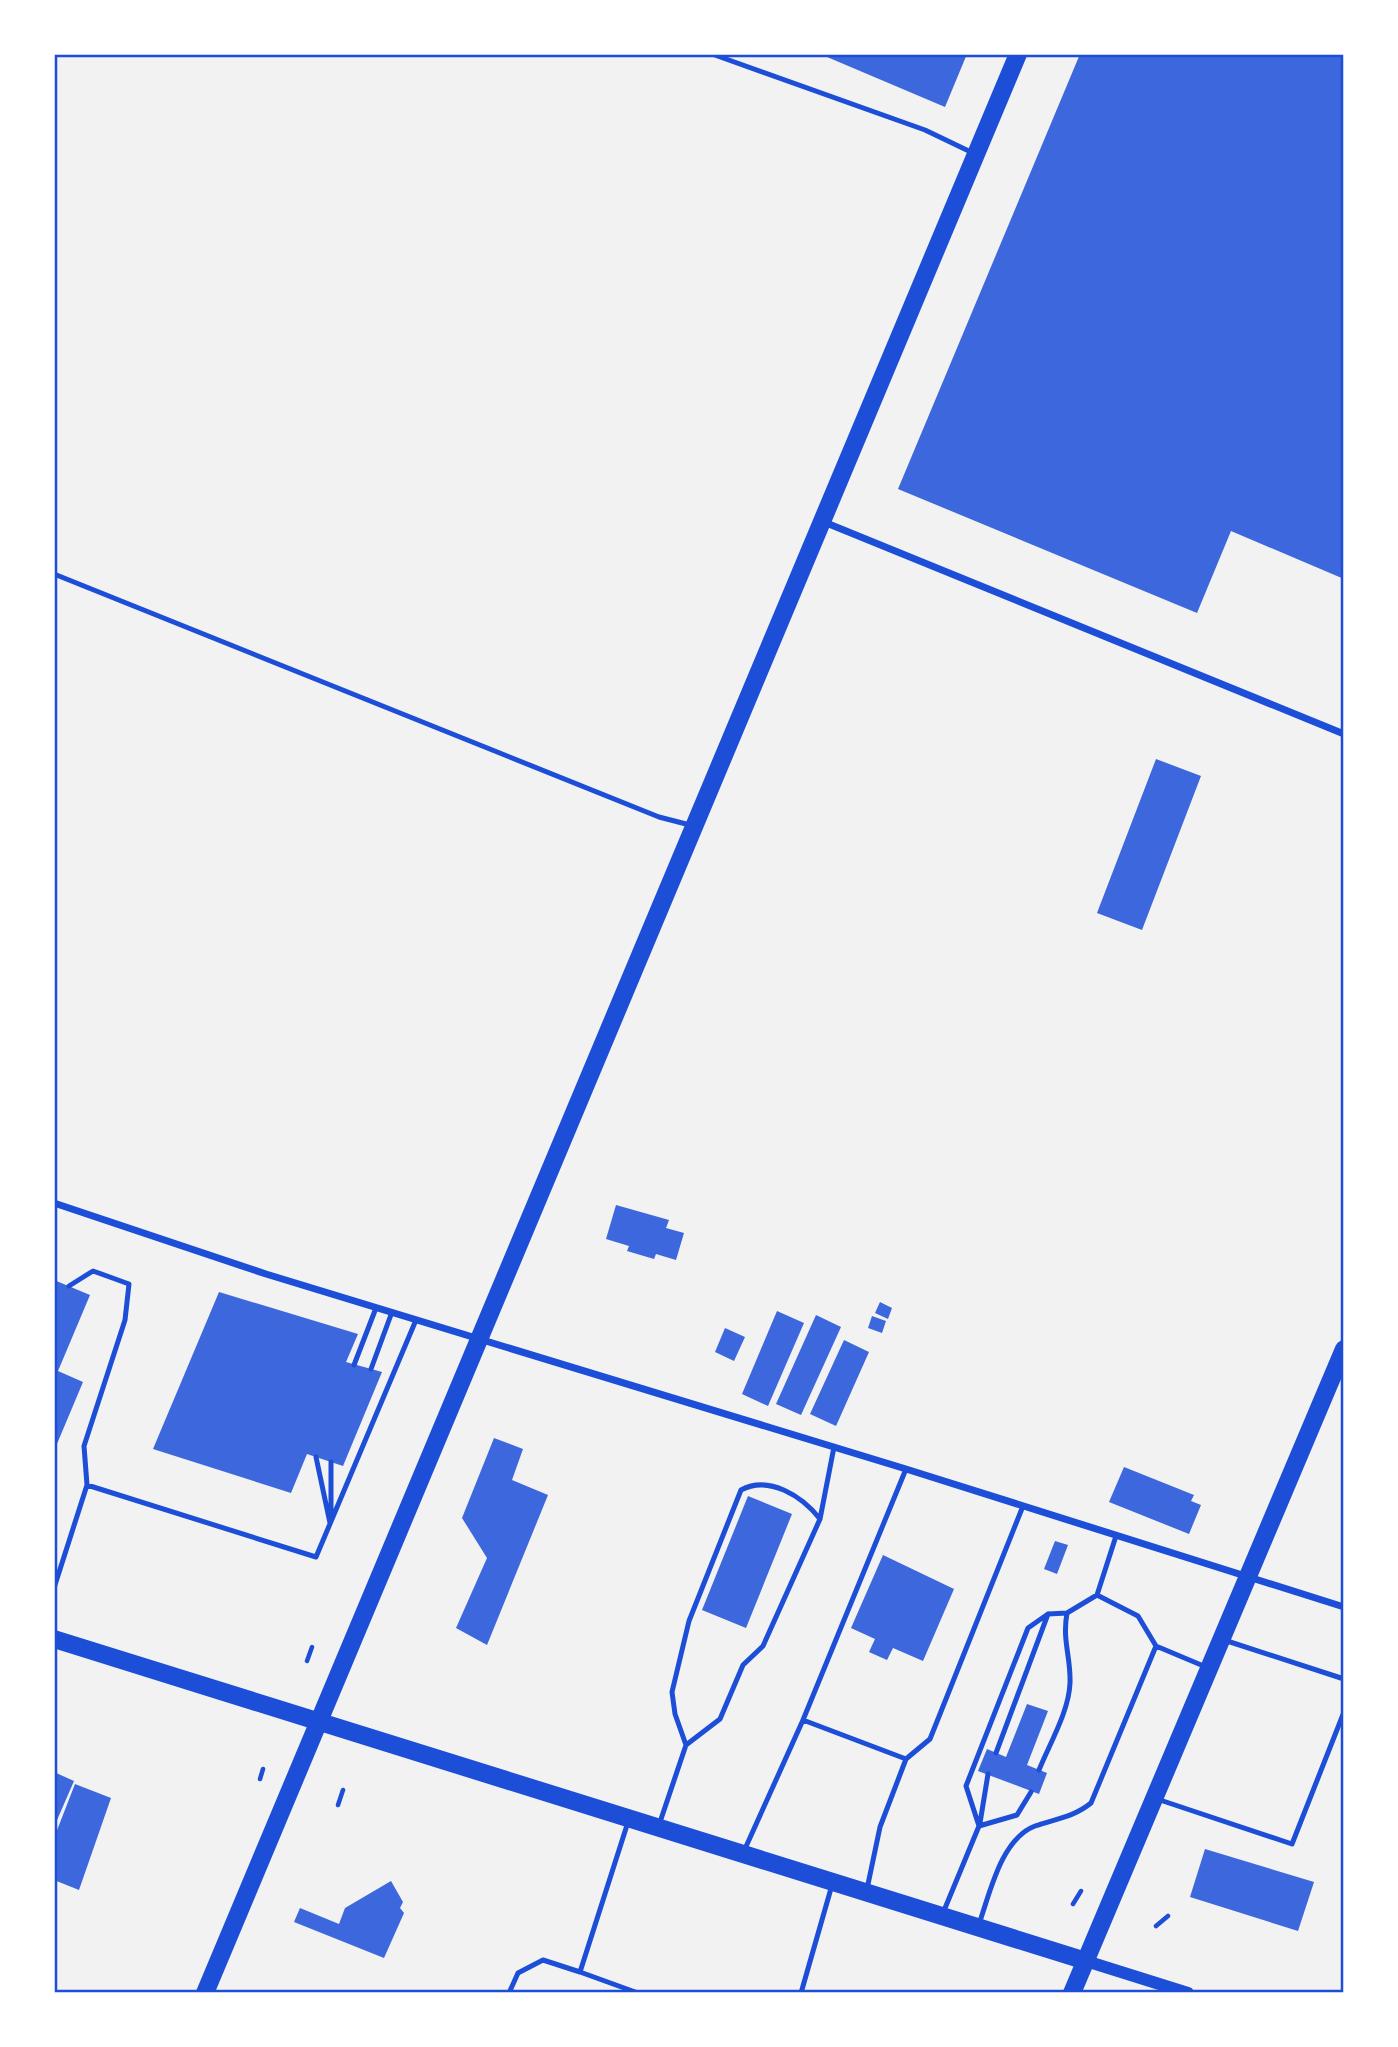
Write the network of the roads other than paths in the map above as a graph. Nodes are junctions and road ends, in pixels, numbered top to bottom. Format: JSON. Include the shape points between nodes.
{"nodes":[{"id":1,"x":712,"y":54,"type":"edge"},
{"id":2,"x":1018,"y":54,"type":"edge"},
{"id":3,"x":976,"y":154,"type":"junction"},
{"id":4,"x":823,"y":522,"type":"junction"},
{"id":5,"x":54,"y":574,"type":"edge"},
{"id":6,"x":1344,"y":734,"type":"edge"},
{"id":7,"x":693,"y":826,"type":"junction"},
{"id":8,"x":54,"y":1203,"type":"edge"},
{"id":9,"x":69,"y":1286,"type":"dead end"},
{"id":10,"x":376,"y":1308,"type":"junction"},
{"id":11,"x":392,"y":1312,"type":"junction"},
{"id":12,"x":416,"y":1320,"type":"junction"},
{"id":13,"x":480,"y":1339,"type":"junction"},
{"id":14,"x":1344,"y":1349,"type":"edge"},
{"id":15,"x":354,"y":1365,"type":"dead end"},
{"id":16,"x":371,"y":1369,"type":"dead end"},
{"id":17,"x":834,"y":1447,"type":"junction"},
{"id":18,"x":316,"y":1457,"type":"dead end"},
{"id":19,"x":331,"y":1462,"type":"dead end"},
{"id":20,"x":906,"y":1468,"type":"junction"},
{"id":21,"x":88,"y":1485,"type":"junction"},
{"id":22,"x":1023,"y":1506,"type":"junction"},
{"id":23,"x":820,"y":1519,"type":"junction"},
{"id":24,"x":330,"y":1523,"type":"junction"},
{"id":25,"x":1116,"y":1536,"type":"junction"},
{"id":26,"x":1247,"y":1577,"type":"junction"},
{"id":27,"x":54,"y":1588,"type":"edge"},
{"id":28,"x":1097,"y":1595,"type":"junction"},
{"id":29,"x":1344,"y":1607,"type":"edge"},
{"id":30,"x":1068,"y":1612,"type":"junction"},
{"id":31,"x":1048,"y":1614,"type":"junction"},
{"id":32,"x":54,"y":1639,"type":"edge"},
{"id":33,"x":1221,"y":1639,"type":"junction"},
{"id":34,"x":1156,"y":1646,"type":"junction"},
{"id":35,"x":1209,"y":1668,"type":"junction"},
{"id":36,"x":1344,"y":1679,"type":"edge"},
{"id":37,"x":1344,"y":1713,"type":"edge"},
{"id":38,"x":803,"y":1720,"type":"junction"},
{"id":39,"x":317,"y":1721,"type":"junction"},
{"id":40,"x":686,"y":1745,"type":"junction"},
{"id":41,"x":996,"y":1753,"type":"dead end"},
{"id":42,"x":906,"y":1759,"type":"junction"},
{"id":43,"x":1039,"y":1770,"type":"dead end"},
{"id":44,"x":988,"y":1774,"type":"dead end"},
{"id":45,"x":1031,"y":1792,"type":"dead end"},
{"id":46,"x":1154,"y":1798,"type":"junction"},
{"id":47,"x":629,"y":1819,"type":"junction"},
{"id":48,"x":979,"y":1826,"type":"junction"},
{"id":49,"x":658,"y":1828,"type":"junction"},
{"id":50,"x":743,"y":1853,"type":"junction"},
{"id":51,"x":832,"y":1882,"type":"junction"},
{"id":52,"x":867,"y":1892,"type":"junction"},
{"id":53,"x":942,"y":1916,"type":"junction"},
{"id":54,"x":978,"y":1927,"type":"junction"},
{"id":55,"x":1086,"y":1961,"type":"junction"},
{"id":56,"x":580,"y":1972,"type":"junction"},
{"id":57,"x":205,"y":1993,"type":"edge"},
{"id":58,"x":509,"y":1993,"type":"edge"},
{"id":59,"x":638,"y":1993,"type":"edge"},
{"id":60,"x":801,"y":1993,"type":"edge"},
{"id":61,"x":1072,"y":1993,"type":"edge"},
{"id":62,"x":1188,"y":1993,"type":"edge"}],
"edges":[{"from":1,"to":3,"type":"lane","via":[[925,130]]},
{"from":2,"to":3,"type":"main road"},
{"from":3,"to":4,"type":"main road"},
{"from":4,"to":6,"type":"street"},
{"from":4,"to":7,"type":"main road"},
{"from":5,"to":7,"type":"lane","via":[[659,817]]},
{"from":7,"to":13,"type":"main road"},
{"from":8,"to":10,"type":"street"},
{"from":9,"to":21,"type":"lane","via":[[93,1271],[129,1284],[125,1320],[84,1446]]},
{"from":10,"to":11,"type":"street"},
{"from":10,"to":15,"type":"lane"},
{"from":11,"to":12,"type":"street"},
{"from":11,"to":16,"type":"lane"},
{"from":12,"to":13,"type":"street"},
{"from":12,"to":24,"type":"lane"},
{"from":13,"to":17,"type":"street"},
{"from":13,"to":39,"type":"main road"},
{"from":14,"to":26,"type":"main road"},
{"from":17,"to":20,"type":"street"},
{"from":17,"to":23,"type":"lane"},
{"from":18,"to":24,"type":"lane"},
{"from":19,"to":24,"type":"lane"},
{"from":20,"to":22,"type":"street"},
{"from":20,"to":38,"type":"lane"},
{"from":21,"to":24,"type":"lane","via":[[316,1557]]},
{"from":21,"to":27,"type":"lane"},
{"from":22,"to":25,"type":"street"},
{"from":22,"to":42,"type":"lane","via":[[930,1739]]},
{"from":23,"to":40,"type":"lane","via":[[763,1646],[743,1665],[720,1719]]},
{"from":23,"to":40,"type":"lane","via":[[796,1496],[773,1486],[752,1484],[741,1490],[689,1621],[672,1692]]},
{"from":25,"to":26,"type":"street"},
{"from":25,"to":28,"type":"lane"},
{"from":26,"to":29,"type":"street"},
{"from":26,"to":33,"type":"main road"},
{"from":28,"to":30,"type":"lane"},
{"from":28,"to":34,"type":"lane","via":[[1138,1616]]},
{"from":30,"to":31,"type":"lane"},
{"from":30,"to":43,"type":"lane","via":[[1064,1630],[1068,1696]]},
{"from":31,"to":41,"type":"lane"},
{"from":31,"to":48,"type":"lane","via":[[1028,1628],[966,1786]]},
{"from":32,"to":39,"type":"main road"},
{"from":33,"to":35,"type":"main road"},
{"from":33,"to":36,"type":"lane"},
{"from":34,"to":35,"type":"lane"},
{"from":34,"to":54,"type":"lane","via":[[1091,1802],[1079,1813],[1031,1828],[1003,1855]]},
{"from":35,"to":46,"type":"main road"},
{"from":37,"to":46,"type":"lane","via":[[1292,1844]]},
{"from":38,"to":42,"type":"lane"},
{"from":38,"to":50,"type":"lane"},
{"from":39,"to":47,"type":"main road"},
{"from":39,"to":57,"type":"main road"},
{"from":40,"to":49,"type":"lane"},
{"from":42,"to":52,"type":"lane","via":[[880,1827]]},
{"from":44,"to":48,"type":"lane"},
{"from":45,"to":48,"type":"lane","via":[[1017,1815]]},
{"from":46,"to":55,"type":"main road"},
{"from":47,"to":49,"type":"main road"},
{"from":47,"to":56,"type":"lane"},
{"from":48,"to":53,"type":"lane"},
{"from":49,"to":50,"type":"main road"},
{"from":50,"to":51,"type":"main road"},
{"from":51,"to":52,"type":"main road"},
{"from":51,"to":60,"type":"lane"},
{"from":52,"to":53,"type":"main road"},
{"from":53,"to":54,"type":"main road"},
{"from":54,"to":55,"type":"main road"},
{"from":55,"to":61,"type":"main road"},
{"from":55,"to":62,"type":"street"},
{"from":56,"to":58,"type":"lane","via":[[543,1961],[519,1973]]},
{"from":56,"to":59,"type":"lane"}]}
